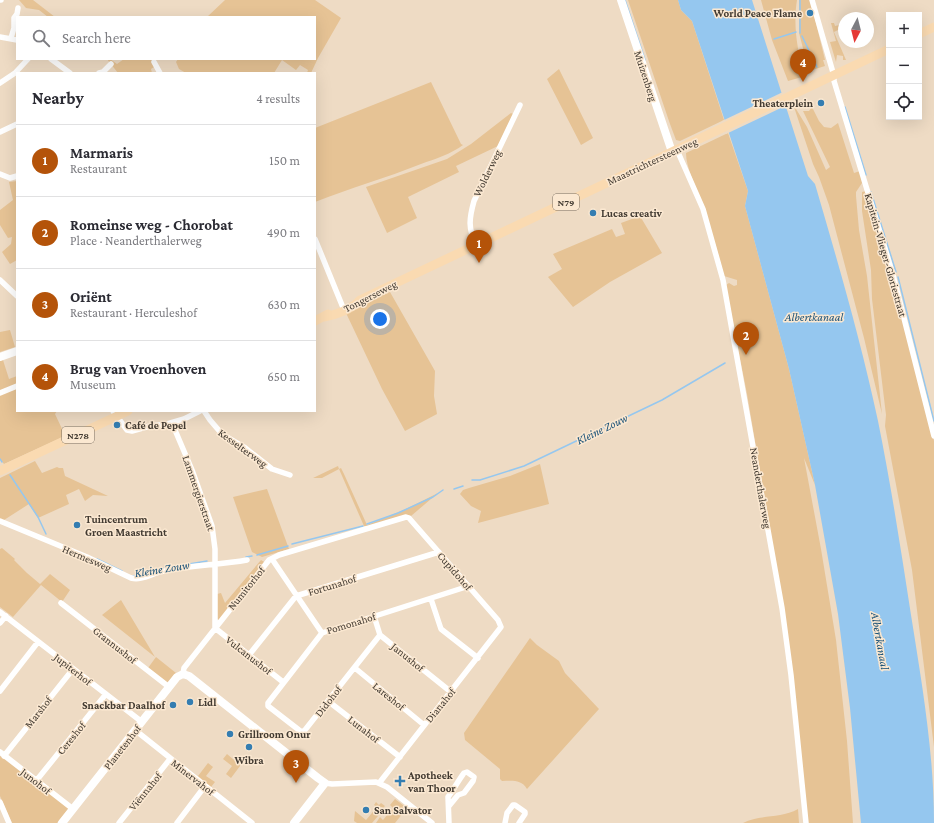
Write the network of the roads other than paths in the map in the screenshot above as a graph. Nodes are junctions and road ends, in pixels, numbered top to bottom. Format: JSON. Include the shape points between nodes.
{"nodes":[{"id":1,"x":621,"y":0,"type":"edge"},
{"id":2,"x":812,"y":0,"type":"edge"},
{"id":3,"x":18,"y":8,"type":"dead end"},
{"id":4,"x":934,"y":27,"type":"edge"},
{"id":5,"x":16,"y":28,"type":"edge"},
{"id":6,"x":922,"y":33,"type":"edge"},
{"id":7,"x":0,"y":37,"type":"edge"},
{"id":8,"x":11,"y":38,"type":"junction"},
{"id":9,"x":16,"y":40,"type":"edge"},
{"id":10,"x":886,"y":50,"type":"edge"},
{"id":11,"x":27,"y":60,"type":"edge"},
{"id":12,"x":53,"y":60,"type":"edge"},
{"id":13,"x":154,"y":62,"type":"dead end"},
{"id":14,"x":111,"y":64,"type":"dead end"},
{"id":15,"x":69,"y":72,"type":"edge"},
{"id":16,"x":103,"y":72,"type":"edge"},
{"id":17,"x":159,"y":72,"type":"edge"},
{"id":18,"x":834,"y":76,"type":"junction"},
{"id":19,"x":0,"y":83,"type":"edge"},
{"id":20,"x":520,"y":105,"type":"dead end"},
{"id":21,"x":16,"y":124,"type":"edge"},
{"id":22,"x":0,"y":132,"type":"edge"},
{"id":23,"x":674,"y":151,"type":"junction"},
{"id":24,"x":0,"y":174,"type":"edge"},
{"id":25,"x":16,"y":176,"type":"edge"},
{"id":26,"x":316,"y":240,"type":"edge"},
{"id":27,"x":476,"y":245,"type":"junction"},
{"id":28,"x":415,"y":274,"type":"joint"},
{"id":29,"x":0,"y":280,"type":"edge"},
{"id":30,"x":16,"y":295,"type":"edge"},
{"id":31,"x":343,"y":308,"type":"junction"},
{"id":32,"x":316,"y":321,"type":"edge"},
{"id":33,"x":16,"y":351,"type":"edge"},
{"id":34,"x":0,"y":357,"type":"edge"},
{"id":35,"x":16,"y":386,"type":"edge"},
{"id":36,"x":0,"y":393,"type":"edge"},
{"id":37,"x":198,"y":412,"type":"edge"},
{"id":38,"x":205,"y":412,"type":"edge"},
{"id":39,"x":115,"y":414,"type":"edge"},
{"id":40,"x":172,"y":423,"type":"junction"},
{"id":41,"x":934,"y":436,"type":"edge"},
{"id":42,"x":0,"y":471,"type":"edge"},
{"id":43,"x":290,"y":475,"type":"dead end"},
{"id":44,"x":406,"y":518,"type":"joint"},
{"id":45,"x":0,"y":522,"type":"edge"},
{"id":46,"x":439,"y":552,"type":"junction"},
{"id":47,"x":272,"y":558,"type":"junction"},
{"id":48,"x":247,"y":560,"type":"dead end"},
{"id":49,"x":215,"y":564,"type":"junction"},
{"id":50,"x":469,"y":586,"type":"junction"},
{"id":51,"x":296,"y":596,"type":"junction"},
{"id":52,"x":431,"y":599,"type":"junction"},
{"id":53,"x":61,"y":603,"type":"dead end"},
{"id":54,"x":0,"y":612,"type":"edge"},
{"id":55,"x":6,"y":616,"type":"junction"},
{"id":56,"x":374,"y":616,"type":"junction"},
{"id":57,"x":0,"y":623,"type":"edge"},
{"id":58,"x":501,"y":627,"type":"joint"},
{"id":59,"x":215,"y":628,"type":"junction"},
{"id":60,"x":322,"y":633,"type":"junction"},
{"id":61,"x":380,"y":635,"type":"junction"},
{"id":62,"x":38,"y":642,"type":"junction"},
{"id":63,"x":249,"y":655,"type":"junction"},
{"id":64,"x":478,"y":658,"type":"junction"},
{"id":65,"x":355,"y":668,"type":"junction"},
{"id":66,"x":73,"y":669,"type":"junction"},
{"id":67,"x":183,"y":674,"type":"junction"},
{"id":68,"x":283,"y":682,"type":"junction"},
{"id":69,"x":169,"y":687,"type":"junction"},
{"id":70,"x":0,"y":691,"type":"edge"},
{"id":71,"x":451,"y":692,"type":"junction"},
{"id":72,"x":106,"y":694,"type":"junction"},
{"id":73,"x":328,"y":701,"type":"junction"},
{"id":74,"x":268,"y":706,"type":"joint"},
{"id":75,"x":142,"y":722,"type":"junction"},
{"id":76,"x":424,"y":725,"type":"junction"},
{"id":77,"x":134,"y":730,"type":"junction"},
{"id":78,"x":2,"y":754,"type":"edge"},
{"id":79,"x":400,"y":757,"type":"junction"},
{"id":80,"x":170,"y":759,"type":"junction"},
{"id":81,"x":36,"y":781,"type":"junction"},
{"id":82,"x":380,"y":782,"type":"junction"},
{"id":83,"x":325,"y":783,"type":"junction"},
{"id":84,"x":205,"y":786,"type":"junction"},
{"id":85,"x":0,"y":802,"type":"edge"},
{"id":86,"x":449,"y":806,"type":"junction"},
{"id":87,"x":73,"y":809,"type":"junction"},
{"id":88,"x":2,"y":811,"type":"edge"},
{"id":89,"x":9,"y":823,"type":"edge"},
{"id":90,"x":62,"y":823,"type":"edge"},
{"id":91,"x":119,"y":823,"type":"edge"},
{"id":92,"x":177,"y":823,"type":"edge"},
{"id":93,"x":251,"y":823,"type":"edge"},
{"id":94,"x":294,"y":823,"type":"edge"},
{"id":95,"x":432,"y":823,"type":"edge"},
{"id":96,"x":449,"y":823,"type":"edge"},
{"id":97,"x":505,"y":823,"type":"edge"},
{"id":98,"x":519,"y":823,"type":"edge"},
{"id":99,"x":806,"y":823,"type":"edge"}],
"edges":[{"from":1,"to":23,"type":"street","name":"Muizenberg"},
{"from":2,"to":18,"type":"street","name":"Kapitein-Vlieger-Gloriestraat"},
{"from":3,"to":5,"type":"street","via":[[14,18]]},
{"from":4,"to":6,"type":"main road"},
{"from":5,"to":8,"type":"street"},
{"from":7,"to":8,"type":"street"},
{"from":8,"to":9,"type":"street"},
{"from":10,"to":18,"type":"main road","name":"Maastrichtersteenweg","number":"N79"},
{"from":11,"to":19,"type":"street","via":[[15,73]]},
{"from":12,"to":15,"type":"street"},
{"from":13,"to":17,"type":"street"},
{"from":14,"to":16,"type":"street"},
{"from":18,"to":23,"type":"main road","name":"Maastrichtersteenweg","number":"N79"},
{"from":18,"to":41,"type":"street","name":"Kapitein-Vlieger-Gloriestraat","via":[[893,275]]},
{"from":20,"to":27,"type":"street","name":"Wolderweg","via":[[474,201],[470,215],[470,233]]},
{"from":21,"to":22,"type":"street"},
{"from":23,"to":27,"type":"main road","name":"Maastrichtersteenweg","number":"N79"},
{"from":23,"to":99,"type":"street","name":"Neanderthalerweg","via":[[682,161],[703,209],[723,280],[782,608]]},
{"from":24,"to":25,"type":"street","via":[[10,178]]},
{"from":26,"to":31,"type":"street"},
{"from":27,"to":28,"type":"main road","name":"Maastrichtersteenweg","number":"N79"},
{"from":28,"to":31,"type":"main road","name":"Tongerseweg","via":[[355,300]]},
{"from":29,"to":30,"type":"street"},
{"from":31,"to":32,"type":"main road","name":"Tongerseweg","via":[[331,311]]},
{"from":33,"to":34,"type":"street"},
{"from":35,"to":36,"type":"street"},
{"from":37,"to":40,"type":"street"},
{"from":38,"to":43,"type":"street","name":"Kesselterweg","via":[[227,437],[272,469]]},
{"from":39,"to":40,"type":"street","via":[[129,431]]},
{"from":39,"to":42,"type":"main road","number":"N278"},
{"from":40,"to":49,"type":"street","name":"Lammergierstraat","via":[[207,510],[214,540]]},
{"from":44,"to":46,"type":"street","name":"Cupidohof","via":[[410,519]]},
{"from":44,"to":47,"type":"street","name":"Numitorhof"},
{"from":45,"to":49,"type":"street","name":"Hermesweg","via":[[139,580],[158,572]]},
{"from":46,"to":50,"type":"street","name":"Cupidohof"},
{"from":46,"to":51,"type":"street","name":"Fortunahof"},
{"from":47,"to":51,"type":"street"},
{"from":47,"to":59,"type":"street","name":"Numitorhof"},
{"from":48,"to":49,"type":"street","name":"Hermesweg"},
{"from":49,"to":59,"type":"street","name":"Lammergierstraat"},
{"from":50,"to":52,"type":"street","name":"Pomonahof"},
{"from":50,"to":58,"type":"street","name":"Cupidohof"},
{"from":51,"to":60,"type":"street"},
{"from":51,"to":63,"type":"street","name":"Fortunahof"},
{"from":52,"to":56,"type":"street","name":"Pomonahof"},
{"from":52,"to":64,"type":"street","via":[[441,628]]},
{"from":53,"to":69,"type":"street","name":"Grannushof"},
{"from":54,"to":55,"type":"street","name":"Jupiterhof"},
{"from":55,"to":57,"type":"street"},
{"from":55,"to":62,"type":"street","name":"Jupiterhof"},
{"from":56,"to":60,"type":"street","name":"Pomonahof"},
{"from":56,"to":61,"type":"street","name":"Janushof"},
{"from":58,"to":64,"type":"street","name":"Dianahof"},
{"from":59,"to":63,"type":"street","name":"Vulcanushof"},
{"from":59,"to":67,"type":"street","name":"Numitorhof","via":[[184,668]]},
{"from":60,"to":68,"type":"street","name":"Pomonahof"},
{"from":61,"to":65,"type":"street","name":"Didohof"},
{"from":61,"to":71,"type":"street","name":"Janushof"},
{"from":62,"to":66,"type":"street","name":"Jupiterhof"},
{"from":62,"to":70,"type":"street"},
{"from":63,"to":68,"type":"street","name":"Vulcanushof"},
{"from":64,"to":71,"type":"street","name":"Dianahof"},
{"from":65,"to":73,"type":"street","name":"Didohof"},
{"from":65,"to":76,"type":"street","name":"Lareshof"},
{"from":66,"to":72,"type":"street","name":"Jupiterhof"},
{"from":66,"to":78,"type":"street","name":"Marshof"},
{"from":67,"to":69,"type":"street","name":"Planetenhof"},
{"from":67,"to":83,"type":"street","via":[[190,676]]},
{"from":68,"to":74,"type":"street","name":"Pomonahof"},
{"from":69,"to":75,"type":"street","name":"Planetenhof"},
{"from":71,"to":76,"type":"street","name":"Dianahof"},
{"from":72,"to":75,"type":"street","name":"Jupiterhof"},
{"from":72,"to":81,"type":"street","name":"Cereshof"},
{"from":73,"to":74,"type":"street","name":"Didohof","via":[[302,732]]},
{"from":73,"to":79,"type":"street","name":"Lunahof"},
{"from":75,"to":77,"type":"street","name":"Planetenhof"},
{"from":76,"to":79,"type":"street","name":"Dianahof"},
{"from":77,"to":80,"type":"street","name":"Minervahof"},
{"from":77,"to":87,"type":"street","name":"Planetenhof"},
{"from":78,"to":81,"type":"street","name":"Junohof"},
{"from":79,"to":82,"type":"street","name":"Dianahof"},
{"from":80,"to":84,"type":"street","name":"Minervahof"},
{"from":80,"to":91,"type":"street","name":"Viënnahof"},
{"from":81,"to":87,"type":"street","name":"Junohof"},
{"from":82,"to":83,"type":"street"},
{"from":82,"to":95,"type":"street"},
{"from":83,"to":94,"type":"street"},
{"from":84,"to":92,"type":"street"},
{"from":84,"to":93,"type":"street","name":"Minervahof"},
{"from":85,"to":88,"type":"street"},
{"from":86,"to":86,"type":"street","via":[[473,781],[474,777],[468,772],[464,773],[448,797]]},
{"from":86,"to":96,"type":"street"},
{"from":87,"to":90,"type":"street","name":"Planetenhof"},
{"from":88,"to":89,"type":"street"},
{"from":97,"to":98,"type":"street","via":[[507,813],[513,805],[525,812]]}]}
